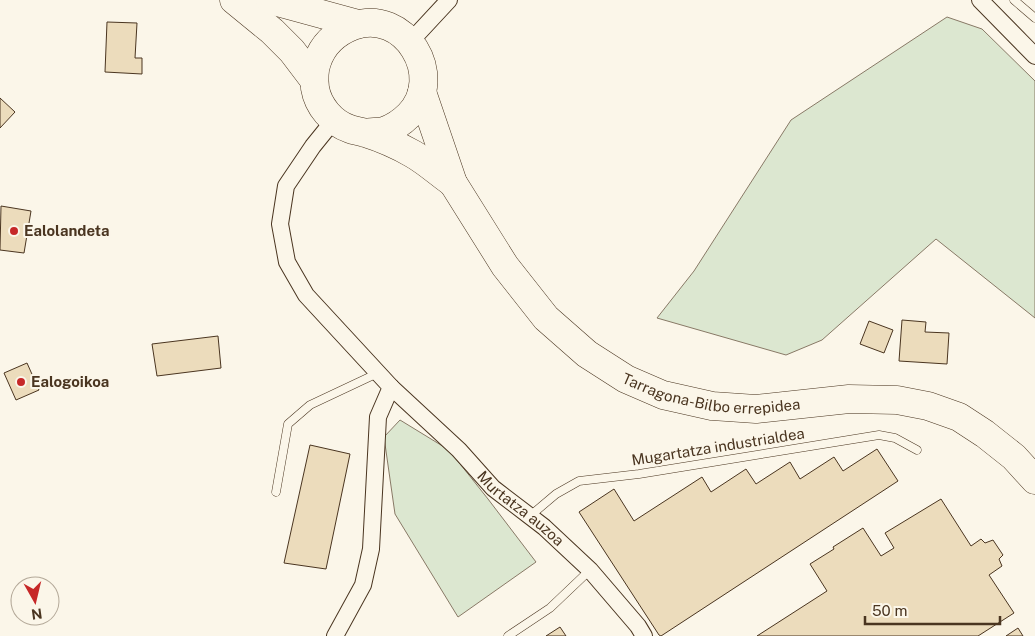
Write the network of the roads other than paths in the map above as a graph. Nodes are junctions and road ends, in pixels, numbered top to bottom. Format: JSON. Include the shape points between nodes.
{"nodes":[{"id":1,"x":234,"y":0,"type":"edge"},
{"id":2,"x":270,"y":0,"type":"edge"},
{"id":3,"x":449,"y":0,"type":"edge"},
{"id":4,"x":980,"y":0,"type":"edge"},
{"id":5,"x":1014,"y":0,"type":"edge"},
{"id":6,"x":1035,"y":18,"type":"edge"},
{"id":7,"x":358,"y":24,"type":"junction"},
{"id":8,"x":410,"y":42,"type":"junction"},
{"id":9,"x":1035,"y":56,"type":"edge"},
{"id":10,"x":314,"y":80,"type":"junction"},
{"id":11,"x":422,"y":92,"type":"junction"},
{"id":12,"x":334,"y":120,"type":"junction"},
{"id":13,"x":365,"y":133,"type":"junction"},
{"id":14,"x":453,"y":183,"type":"junction"},
{"id":15,"x":378,"y":373,"type":"junction"},
{"id":16,"x":391,"y":387,"type":"junction"},
{"id":17,"x":917,"y":450,"type":"dead end"},
{"id":18,"x":1035,"y":480,"type":"edge"},
{"id":19,"x":276,"y":492,"type":"dead end"},
{"id":20,"x":530,"y":516,"type":"junction"},
{"id":21,"x":590,"y":570,"type":"junction"},
{"id":22,"x":336,"y":636,"type":"edge"},
{"id":23,"x":508,"y":636,"type":"edge"},
{"id":24,"x":644,"y":636,"type":"edge"}],
"edges":[{"from":1,"to":10,"type":"highway","name":"Tarragona-Bilbo errepidea","via":[[272,31]]},
{"from":2,"to":7,"type":"highway","name":"Tarragona-Bilbo errepidea"},
{"from":3,"to":8,"type":"street"},
{"from":4,"to":9,"type":"street"},
{"from":5,"to":6,"type":"lane"},
{"from":7,"to":8,"type":"highway","name":"Tarragona-Bilbo errepidea","via":[[387,26]]},
{"from":7,"to":10,"type":"highway","name":"Tarragona-Bilbo errepidea","via":[[331,38],[316,64]]},
{"from":8,"to":11,"type":"highway","name":"Tarragona-Bilbo errepidea","via":[[420,57],[424,74]]},
{"from":10,"to":12,"type":"highway","name":"Tarragona-Bilbo errepidea","via":[[316,95]]},
{"from":11,"to":13,"type":"highway","name":"Tarragona-Bilbo errepidea","via":[[414,109],[401,122],[384,131]]},
{"from":11,"to":14,"type":"highway","name":"Tarragona-Bilbo errepidea"},
{"from":12,"to":13,"type":"highway","name":"Tarragona-Bilbo errepidea","via":[[348,129]]},
{"from":12,"to":15,"type":"street","name":"Murtatza auzoa","via":[[286,186],[280,224],[287,262],[306,294]]},
{"from":13,"to":14,"type":"highway","name":"Tarragona-Bilbo errepidea","via":[[414,154]]},
{"from":14,"to":18,"type":"highway","name":"Tarragona-Bilbo errepidea","via":[[506,266],[546,318],[587,354],[626,380],[663,394],[712,406],[756,409],[849,399],[897,400],[928,406],[959,417],[985,434],[1014,457]]},
{"from":15,"to":16,"type":"street","name":"Murtatza auzoa"},
{"from":15,"to":19,"type":"lane","via":[[310,405],[288,424]]},
{"from":16,"to":20,"type":"street","name":"Murtatza auzoa","via":[[459,450],[493,488]]},
{"from":16,"to":22,"type":"street","via":[[378,417],[371,549],[363,585]]},
{"from":17,"to":20,"type":"lane","name":"Mugartatza industrialdea","via":[[895,438],[879,435],[579,481],[556,494]]},
{"from":20,"to":21,"type":"street","name":"Murtatza auzoa"},
{"from":21,"to":23,"type":"lane","via":[[550,608]]},
{"from":21,"to":24,"type":"street","name":"Murtatza auzoa"}]}
